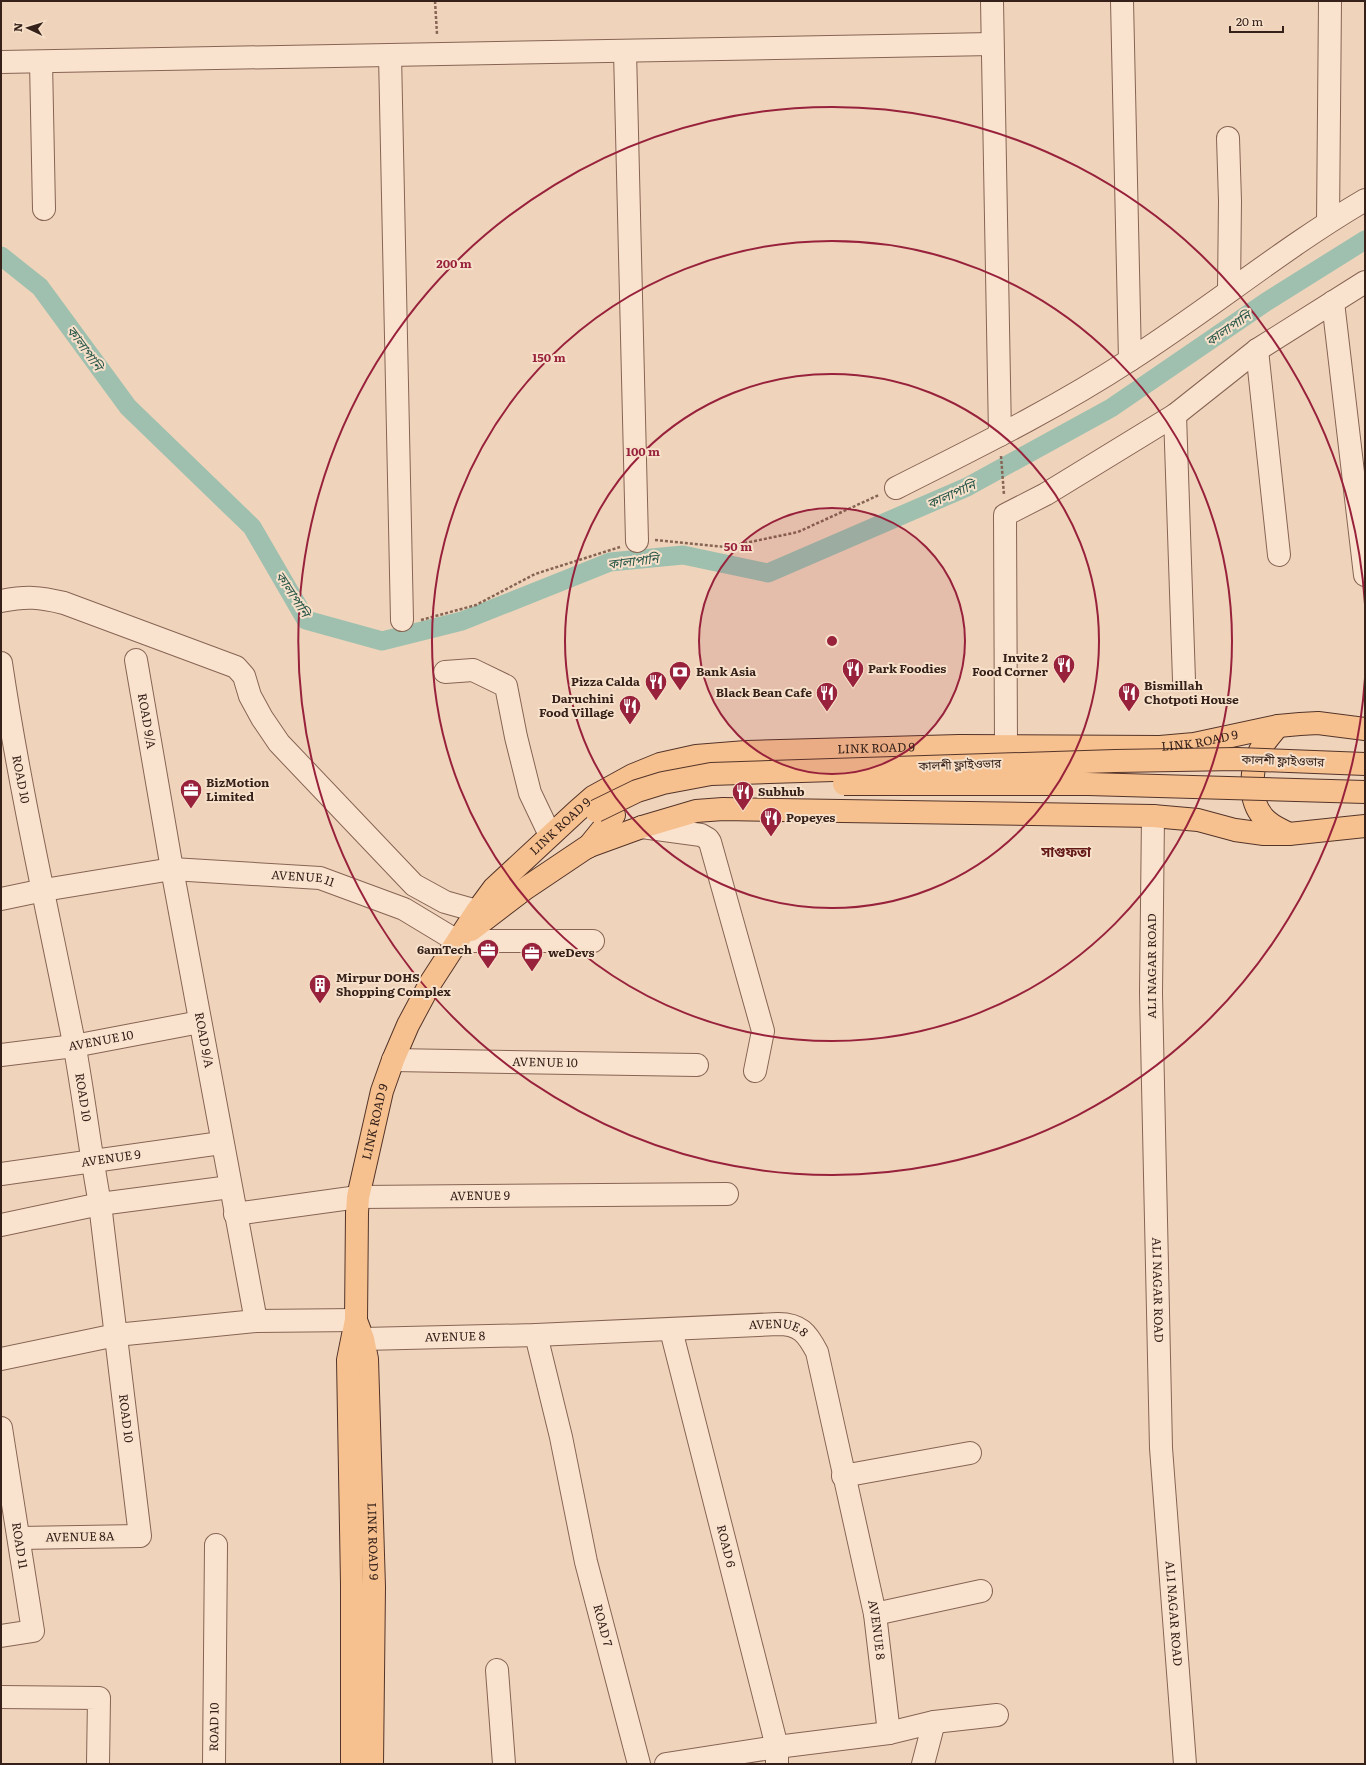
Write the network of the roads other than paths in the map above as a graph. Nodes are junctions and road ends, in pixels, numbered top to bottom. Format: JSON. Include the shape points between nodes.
{"nodes":[{"id":1,"x":992,"y":1,"type":"edge"},
{"id":2,"x":1122,"y":1,"type":"edge"},
{"id":3,"x":1330,"y":1,"type":"edge"},
{"id":4,"x":992,"y":44,"type":"junction"},
{"id":5,"x":626,"y":51,"type":"junction"},
{"id":6,"x":390,"y":55,"type":"junction"},
{"id":7,"x":1,"y":62,"type":"edge"},
{"id":8,"x":41,"y":62,"type":"junction"},
{"id":9,"x":1228,"y":138,"type":"dead end"},
{"id":10,"x":1365,"y":200,"type":"edge"},
{"id":11,"x":44,"y":209,"type":"dead end"},
{"id":12,"x":1328,"y":222,"type":"junction"},
{"id":13,"x":1365,"y":282,"type":"edge"},
{"id":14,"x":1229,"y":290,"type":"junction"},
{"id":15,"x":1334,"y":302,"type":"junction"},
{"id":16,"x":1257,"y":350,"type":"junction"},
{"id":17,"x":1130,"y":360,"type":"junction"},
{"id":18,"x":1175,"y":415,"type":"junction"},
{"id":19,"x":1000,"y":443,"type":"junction"},
{"id":20,"x":896,"y":488,"type":"dead end"},
{"id":21,"x":637,"y":541,"type":"dead end"},
{"id":22,"x":1279,"y":555,"type":"dead end"},
{"id":23,"x":1365,"y":575,"type":"edge"},
{"id":24,"x":1,"y":601,"type":"edge"},
{"id":25,"x":402,"y":620,"type":"dead end"},
{"id":26,"x":136,"y":660,"type":"dead end"},
{"id":27,"x":1,"y":663,"type":"edge"},
{"id":28,"x":445,"y":672,"type":"dead end"},
{"id":29,"x":1184,"y":680,"type":"dead end"},
{"id":30,"x":1278,"y":726,"type":"junction"},
{"id":31,"x":1365,"y":729,"type":"edge"},
{"id":32,"x":6,"y":734,"type":"edge"},
{"id":33,"x":1006,"y":746,"type":"junction"},
{"id":34,"x":1365,"y":764,"type":"edge"},
{"id":35,"x":1365,"y":792,"type":"edge"},
{"id":36,"x":605,"y":813,"type":"junction"},
{"id":37,"x":1153,"y":816,"type":"junction"},
{"id":38,"x":1365,"y":826,"type":"edge"},
{"id":39,"x":642,"y":827,"type":"junction"},
{"id":40,"x":557,"y":829,"type":"junction"},
{"id":41,"x":1289,"y":834,"type":"junction"},
{"id":42,"x":587,"y":847,"type":"junction"},
{"id":43,"x":172,"y":869,"type":"junction"},
{"id":44,"x":44,"y":890,"type":"junction"},
{"id":45,"x":1,"y":899,"type":"edge"},
{"id":46,"x":477,"y":911,"type":"junction"},
{"id":47,"x":458,"y":941,"type":"junction"},
{"id":48,"x":593,"y":941,"type":"dead end"},
{"id":49,"x":200,"y":1022,"type":"junction"},
{"id":50,"x":74,"y":1046,"type":"junction"},
{"id":51,"x":1,"y":1056,"type":"edge"},
{"id":52,"x":393,"y":1060,"type":"junction"},
{"id":53,"x":697,"y":1064,"type":"dead end"},
{"id":54,"x":755,"y":1071,"type":"dead end"},
{"id":55,"x":222,"y":1143,"type":"junction"},
{"id":56,"x":92,"y":1161,"type":"junction"},
{"id":57,"x":1,"y":1174,"type":"edge"},
{"id":58,"x":230,"y":1187,"type":"junction"},
{"id":59,"x":726,"y":1194,"type":"dead end"},
{"id":60,"x":358,"y":1197,"type":"junction"},
{"id":61,"x":100,"y":1204,"type":"junction"},
{"id":62,"x":235,"y":1214,"type":"junction"},
{"id":63,"x":1,"y":1225,"type":"edge"},
{"id":64,"x":256,"y":1321,"type":"junction"},
{"id":65,"x":360,"y":1330,"type":"junction"},
{"id":66,"x":672,"y":1330,"type":"junction"},
{"id":67,"x":116,"y":1335,"type":"junction"},
{"id":68,"x":536,"y":1335,"type":"junction"},
{"id":69,"x":1,"y":1359,"type":"edge"},
{"id":70,"x":1,"y":1428,"type":"edge"},
{"id":71,"x":970,"y":1453,"type":"dead end"},
{"id":72,"x":843,"y":1476,"type":"junction"},
{"id":73,"x":140,"y":1536,"type":"joint"},
{"id":74,"x":19,"y":1538,"type":"junction"},
{"id":75,"x":216,"y":1545,"type":"dead end"},
{"id":76,"x":980,"y":1591,"type":"dead end"},
{"id":77,"x":875,"y":1614,"type":"junction"},
{"id":78,"x":1,"y":1636,"type":"edge"},
{"id":79,"x":496,"y":1670,"type":"dead end"},
{"id":80,"x":1,"y":1697,"type":"edge"},
{"id":81,"x":997,"y":1715,"type":"dead end"},
{"id":82,"x":934,"y":1722,"type":"junction"},
{"id":83,"x":889,"y":1733,"type":"junction"},
{"id":84,"x":777,"y":1756,"type":"edge"},
{"id":85,"x":98,"y":1764,"type":"edge"},
{"id":86,"x":214,"y":1764,"type":"edge"},
{"id":87,"x":352,"y":1764,"type":"edge"},
{"id":88,"x":372,"y":1764,"type":"edge"},
{"id":89,"x":504,"y":1764,"type":"edge"},
{"id":90,"x":640,"y":1764,"type":"edge"},
{"id":91,"x":666,"y":1764,"type":"edge"},
{"id":92,"x":923,"y":1764,"type":"edge"},
{"id":93,"x":1185,"y":1764,"type":"edge"}],
"edges":[{"from":1,"to":4,"type":"street"},
{"from":2,"to":17,"type":"street"},
{"from":3,"to":12,"type":"street"},
{"from":4,"to":5,"type":"street"},
{"from":4,"to":19,"type":"street"},
{"from":5,"to":6,"type":"street"},
{"from":5,"to":21,"type":"street"},
{"from":6,"to":8,"type":"street"},
{"from":6,"to":25,"type":"street"},
{"from":7,"to":8,"type":"street"},
{"from":8,"to":11,"type":"street"},
{"from":9,"to":14,"type":"street"},
{"from":10,"to":12,"type":"street"},
{"from":12,"to":14,"type":"street"},
{"from":13,"to":15,"type":"street"},
{"from":14,"to":17,"type":"street"},
{"from":15,"to":16,"type":"street"},
{"from":15,"to":23,"type":"street"},
{"from":16,"to":18,"type":"street"},
{"from":16,"to":22,"type":"street"},
{"from":17,"to":19,"type":"street","via":[[1046,410]]},
{"from":18,"to":29,"type":"street"},
{"from":18,"to":33,"type":"street","via":[[1046,494],[1005,515]]},
{"from":19,"to":20,"type":"street"},
{"from":24,"to":46,"type":"street","via":[[38,597],[64,603],[236,667],[244,676],[250,696],[279,743],[414,885],[445,902]]},
{"from":26,"to":43,"type":"street","name":"ROAD 9/A"},
{"from":27,"to":32,"type":"street","name":"ROAD 10"},
{"from":28,"to":40,"type":"street","via":[[474,670],[506,686],[530,793]]},
{"from":30,"to":31,"type":"main road","name":"LINK ROAD 9","via":[[1318,723]]},
{"from":30,"to":33,"type":"main road","name":"LINK ROAD 9","via":[[1194,744],[1160,747]]},
{"from":30,"to":41,"type":"main road","via":[[1263,745],[1255,763],[1252,778],[1253,794],[1255,804],[1263,817],[1274,827]]},
{"from":32,"to":44,"type":"street","name":"ROAD 10"},
{"from":33,"to":40,"type":"main road","name":"LINK ROAD 9","via":[[825,749],[696,756],[660,764],[633,775],[593,797]]},
{"from":34,"to":36,"type":"main road","name":"কালশী ফ্লাইওভার","bridge":true,"via":[[1238,760],[1115,761],[711,774],[637,791]]},
{"from":35,"to":36,"type":"main road","bridge":true,"via":[[1088,784],[727,783],[653,796]]},
{"from":36,"to":40,"type":"main road","name":"কালশী ফ্লাইওভার"},
{"from":36,"to":42,"type":"main road"},
{"from":37,"to":39,"type":"main road","name":"LINK ROAD 9","via":[[723,809],[696,811]]},
{"from":37,"to":41,"type":"main road","name":"LINK ROAD 9","via":[[1198,820],[1235,830],[1264,834]]},
{"from":37,"to":93,"type":"street","name":"ALI NAGAR ROAD","via":[[1151,993],[1161,1448]]},
{"from":38,"to":41,"type":"main road","name":"LINK ROAD 9"},
{"from":39,"to":42,"type":"main road","name":"LINK ROAD 9"},
{"from":39,"to":54,"type":"street","via":[[701,835],[710,842],[763,1031]]},
{"from":40,"to":46,"type":"main road","name":"LINK ROAD 9","via":[[494,888]]},
{"from":42,"to":47,"type":"main road","name":"LINK ROAD 9","via":[[526,888]]},
{"from":43,"to":44,"type":"street","name":"AVENUE 11"},
{"from":43,"to":47,"type":"street","name":"AVENUE 11","via":[[320,878],[404,909]]},
{"from":43,"to":49,"type":"street","name":"ROAD 9/A"},
{"from":44,"to":45,"type":"street","name":"AVENUE 11"},
{"from":44,"to":50,"type":"street","name":"ROAD 10"},
{"from":46,"to":47,"type":"main road","name":"LINK ROAD 9"},
{"from":47,"to":48,"type":"street"},
{"from":47,"to":52,"type":"main road","name":"LINK ROAD 9","via":[[431,982]]},
{"from":49,"to":50,"type":"street","name":"AVENUE 10"},
{"from":49,"to":55,"type":"street","name":"ROAD 9/A"},
{"from":50,"to":51,"type":"street","name":"AVENUE 10"},
{"from":50,"to":56,"type":"street","name":"ROAD 10"},
{"from":52,"to":53,"type":"street","name":"AVENUE 10"},
{"from":52,"to":60,"type":"main road","name":"LINK ROAD 9","via":[[382,1091]]},
{"from":55,"to":56,"type":"street","name":"AVENUE 9"},
{"from":55,"to":58,"type":"street","name":"ROAD 9/A"},
{"from":56,"to":57,"type":"street","name":"AVENUE 9"},
{"from":56,"to":61,"type":"street","name":"ROAD 10"},
{"from":58,"to":61,"type":"street"},
{"from":58,"to":62,"type":"street","name":"ROAD 9/A"},
{"from":59,"to":60,"type":"street","name":"AVENUE 9"},
{"from":60,"to":62,"type":"street","name":"AVENUE 9"},
{"from":60,"to":65,"type":"main road","name":"LINK ROAD 9"},
{"from":61,"to":63,"type":"street"},
{"from":61,"to":67,"type":"street","name":"ROAD 10"},
{"from":62,"to":64,"type":"street","name":"ROAD 9/A"},
{"from":64,"to":65,"type":"street"},
{"from":64,"to":67,"type":"street"},
{"from":65,"to":68,"type":"street","name":"AVENUE 8"},
{"from":65,"to":87,"type":"main road","name":"LINK ROAD 9","via":[[348,1360]]},
{"from":65,"to":88,"type":"main road","name":"LINK ROAD 9","via":[[367,1359],[374,1587]]},
{"from":66,"to":68,"type":"street","name":"AVENUE 8"},
{"from":66,"to":72,"type":"street","name":"AVENUE 8","via":[[778,1324],[794,1325],[800,1329],[810,1339],[816,1352]]},
{"from":66,"to":84,"type":"street","name":"ROAD 6"},
{"from":67,"to":69,"type":"street"},
{"from":67,"to":73,"type":"street","name":"ROAD 10"},
{"from":68,"to":90,"type":"street","name":"ROAD 7","via":[[586,1562]]},
{"from":70,"to":74,"type":"street","name":"ROAD 11"},
{"from":71,"to":72,"type":"street"},
{"from":72,"to":77,"type":"street","name":"AVENUE 8"},
{"from":73,"to":74,"type":"street","name":"AVENUE 8A"},
{"from":74,"to":78,"type":"street","name":"ROAD 11","via":[[33,1631]]},
{"from":75,"to":86,"type":"street","name":"ROAD 10"},
{"from":76,"to":77,"type":"street"},
{"from":77,"to":83,"type":"street","name":"AVENUE 8"},
{"from":79,"to":89,"type":"street"},
{"from":80,"to":85,"type":"street","via":[[98,1698]]},
{"from":81,"to":82,"type":"street"},
{"from":82,"to":83,"type":"street"},
{"from":82,"to":92,"type":"street"},
{"from":83,"to":84,"type":"street"},
{"from":84,"to":91,"type":"street"}]}
